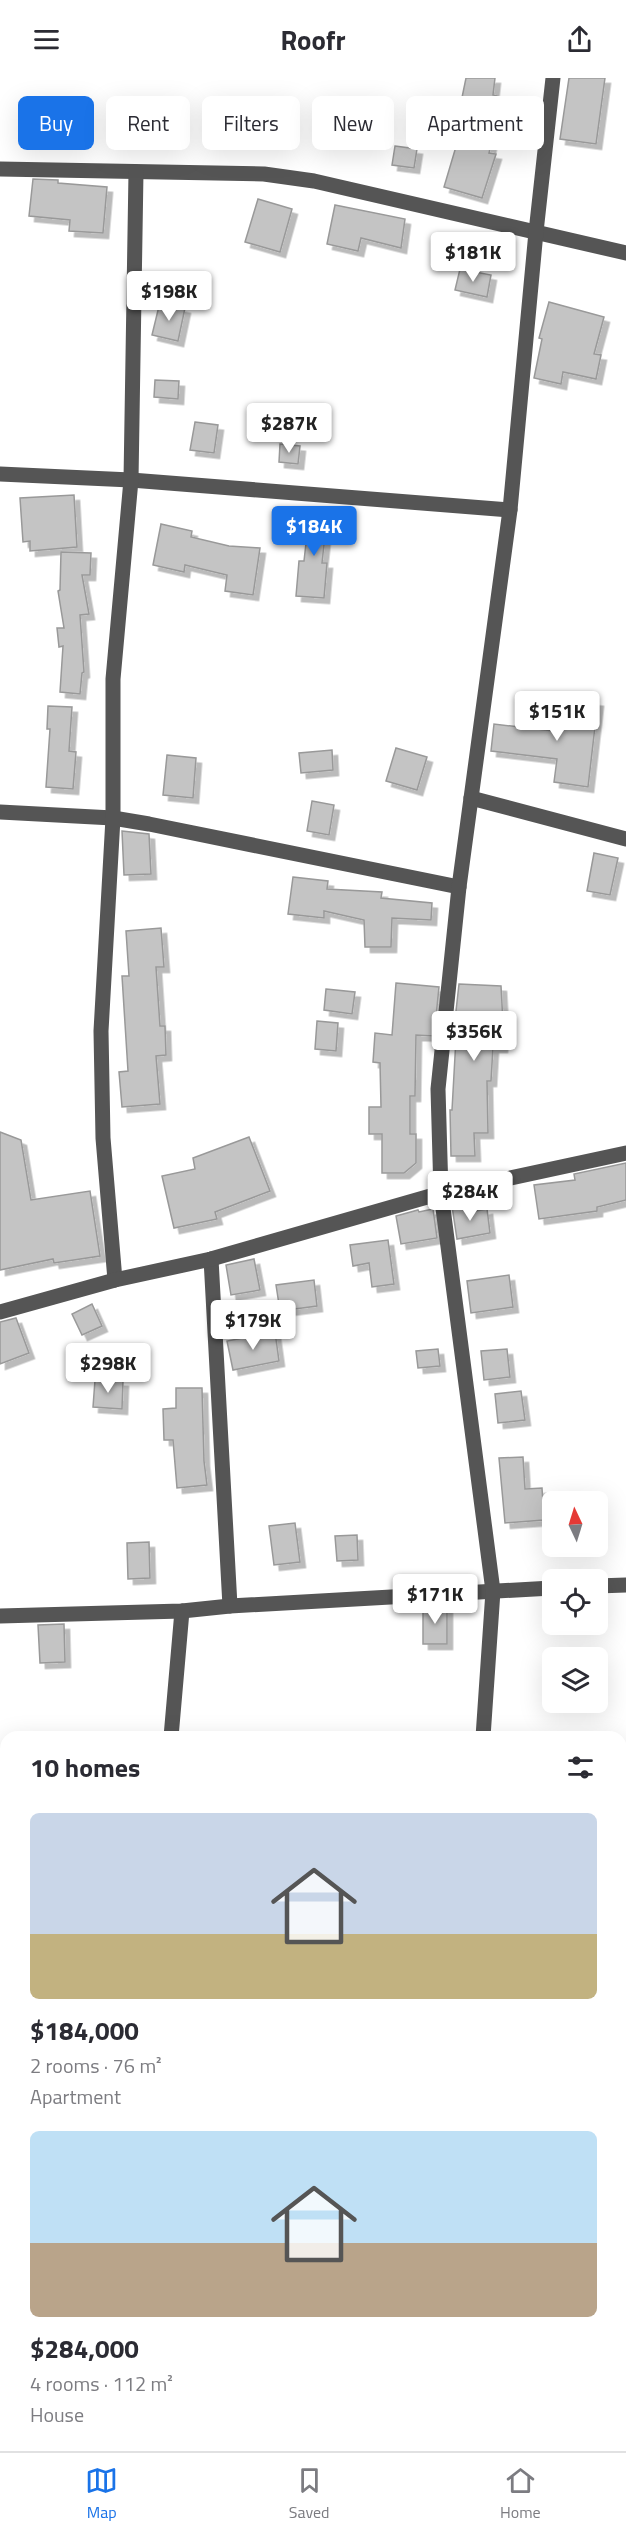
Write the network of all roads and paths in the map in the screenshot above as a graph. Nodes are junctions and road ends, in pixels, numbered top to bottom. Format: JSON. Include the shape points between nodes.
{"nodes":[{"id":1,"x":553,"y":78,"type":"edge"},
{"id":2,"x":0,"y":169,"type":"edge"},
{"id":3,"x":136,"y":172,"type":"junction"},
{"id":4,"x":536,"y":232,"type":"junction"},
{"id":5,"x":626,"y":253,"type":"edge"},
{"id":6,"x":0,"y":474,"type":"edge"},
{"id":7,"x":131,"y":480,"type":"junction"},
{"id":8,"x":510,"y":510,"type":"junction"},
{"id":9,"x":471,"y":798,"type":"junction"},
{"id":10,"x":0,"y":812,"type":"edge"},
{"id":11,"x":113,"y":818,"type":"junction"},
{"id":12,"x":626,"y":839,"type":"edge"},
{"id":13,"x":459,"y":887,"type":"junction"},
{"id":14,"x":626,"y":1153,"type":"edge"},
{"id":15,"x":441,"y":1193,"type":"junction"},
{"id":16,"x":211,"y":1259,"type":"junction"},
{"id":17,"x":115,"y":1280,"type":"junction"},
{"id":18,"x":0,"y":1312,"type":"edge"},
{"id":19,"x":626,"y":1585,"type":"edge"},
{"id":20,"x":608,"y":1586,"type":"edge"},
{"id":21,"x":542,"y":1589,"type":"edge"},
{"id":22,"x":494,"y":1591,"type":"junction"},
{"id":23,"x":230,"y":1606,"type":"junction"},
{"id":24,"x":182,"y":1611,"type":"junction"},
{"id":25,"x":0,"y":1616,"type":"edge"},
{"id":26,"x":172,"y":1731,"type":"edge"},
{"id":27,"x":483,"y":1731,"type":"edge"}],
"edges":[{"from":1,"to":4,"type":"street"},
{"from":2,"to":3,"type":"street"},
{"from":3,"to":4,"type":"street","via":[[264,174],[314,181]]},
{"from":3,"to":7,"type":"street"},
{"from":4,"to":5,"type":"street"},
{"from":4,"to":8,"type":"street"},
{"from":6,"to":7,"type":"street"},
{"from":7,"to":8,"type":"street"},
{"from":7,"to":11,"type":"street","via":[[113,679]]},
{"from":8,"to":9,"type":"street"},
{"from":9,"to":12,"type":"street"},
{"from":9,"to":13,"type":"street"},
{"from":10,"to":11,"type":"street"},
{"from":11,"to":13,"type":"street"},
{"from":11,"to":17,"type":"street","via":[[101,1031],[103,1138]]},
{"from":13,"to":15,"type":"street","via":[[438,1089]]},
{"from":14,"to":15,"type":"street"},
{"from":15,"to":16,"type":"street"},
{"from":15,"to":22,"type":"street"},
{"from":16,"to":17,"type":"street"},
{"from":16,"to":23,"type":"street"},
{"from":17,"to":18,"type":"street"},
{"from":19,"to":20,"type":"street"},
{"from":21,"to":22,"type":"street"},
{"from":22,"to":23,"type":"street"},
{"from":22,"to":27,"type":"street"},
{"from":23,"to":24,"type":"street"},
{"from":24,"to":25,"type":"street"},
{"from":24,"to":26,"type":"street"}]}
